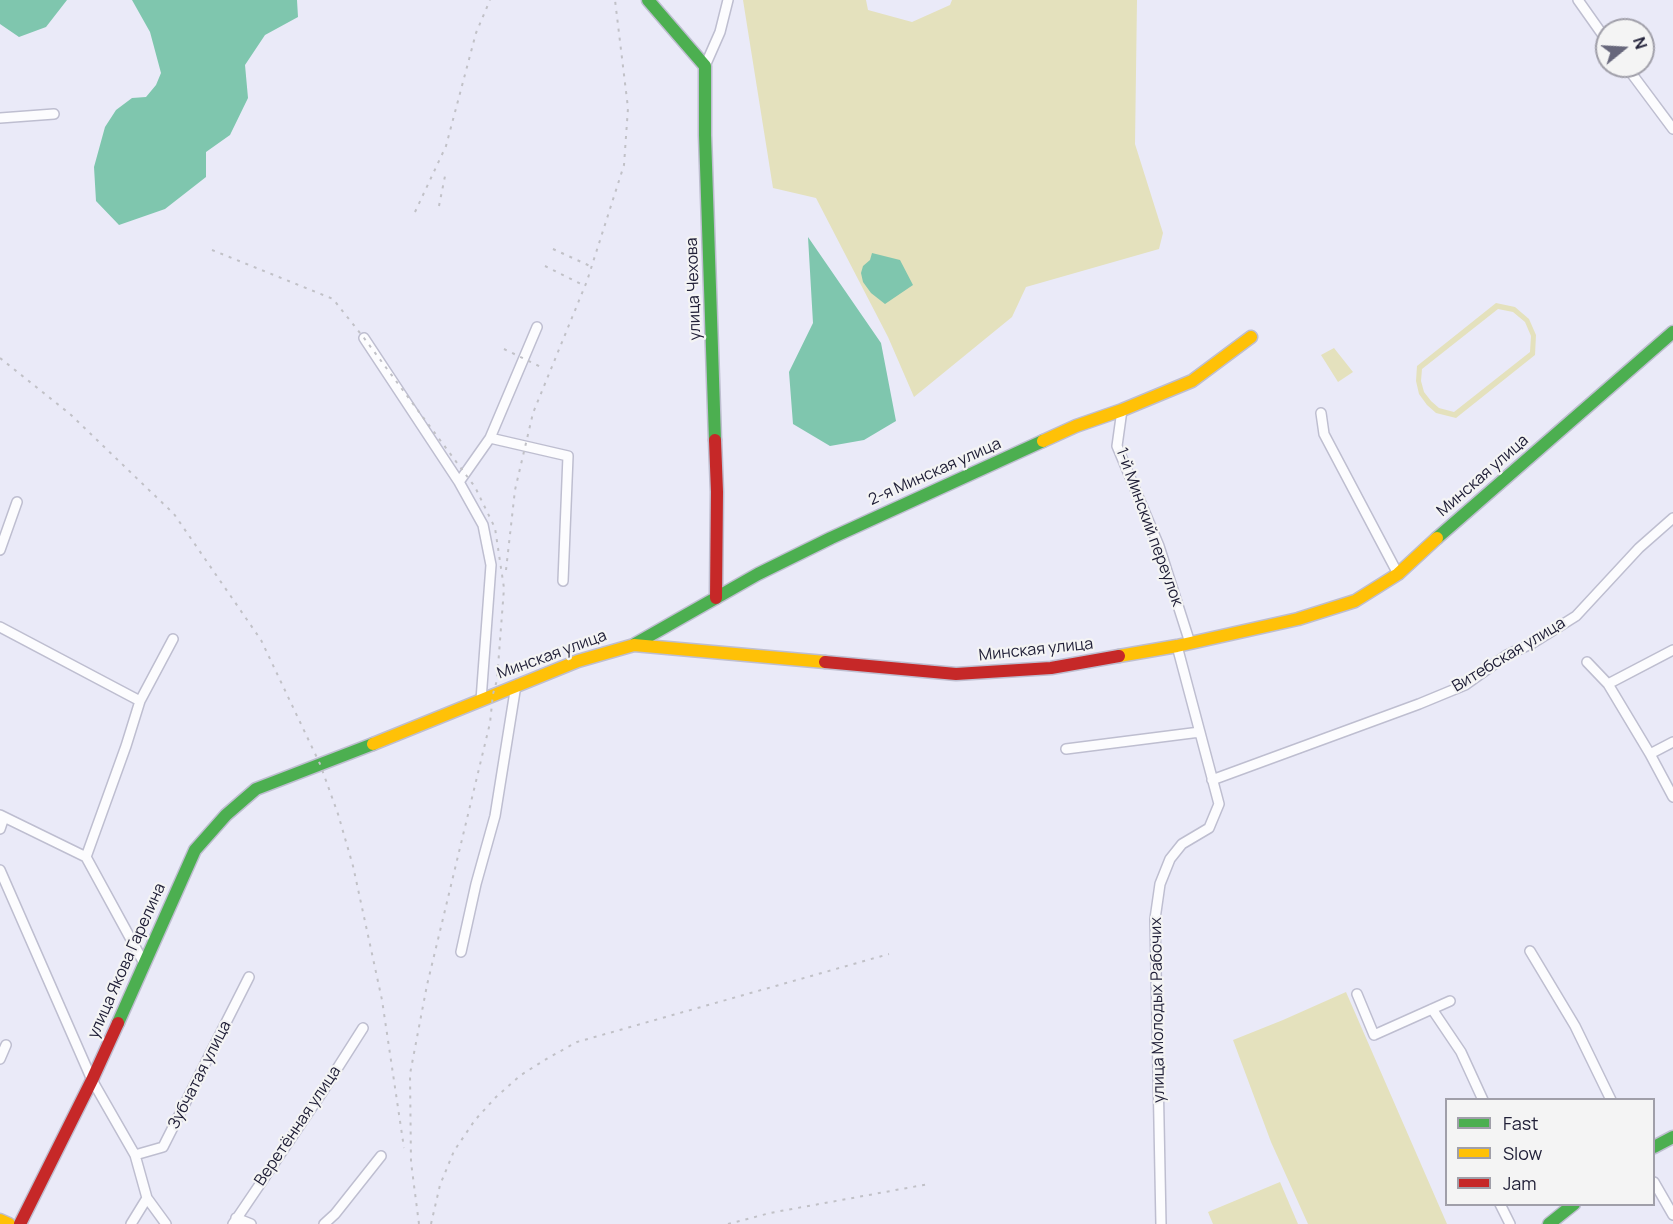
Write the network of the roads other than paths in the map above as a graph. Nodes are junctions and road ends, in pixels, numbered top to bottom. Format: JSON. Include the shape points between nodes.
{"nodes":[{"id":1,"x":648,"y":0,"type":"edge"},
{"id":2,"x":728,"y":0,"type":"edge"},
{"id":3,"x":1578,"y":0,"type":"edge"},
{"id":4,"x":1595,"y":23,"type":"edge"},
{"id":5,"x":705,"y":66,"type":"junction"},
{"id":6,"x":1635,"y":78,"type":"edge"},
{"id":7,"x":54,"y":114,"type":"dead end"},
{"id":8,"x":0,"y":118,"type":"edge"},
{"id":9,"x":1673,"y":129,"type":"edge"},
{"id":10,"x":537,"y":327,"type":"dead end"},
{"id":11,"x":1673,"y":332,"type":"edge"},
{"id":12,"x":1251,"y":337,"type":"dead end"},
{"id":13,"x":364,"y":338,"type":"dead end"},
{"id":14,"x":1122,"y":410,"type":"junction"},
{"id":15,"x":1321,"y":414,"type":"dead end"},
{"id":16,"x":490,"y":438,"type":"junction"},
{"id":17,"x":459,"y":482,"type":"junction"},
{"id":18,"x":17,"y":502,"type":"dead end"},
{"id":19,"x":1673,"y":518,"type":"edge"},
{"id":20,"x":0,"y":550,"type":"edge"},
{"id":21,"x":1398,"y":574,"type":"junction"},
{"id":22,"x":563,"y":581,"type":"dead end"},
{"id":23,"x":716,"y":598,"type":"junction"},
{"id":24,"x":0,"y":627,"type":"edge"},
{"id":25,"x":173,"y":639,"type":"dead end"},
{"id":26,"x":1190,"y":643,"type":"junction"},
{"id":27,"x":634,"y":645,"type":"junction"},
{"id":28,"x":1177,"y":646,"type":"junction"},
{"id":29,"x":1673,"y":650,"type":"edge"},
{"id":30,"x":1587,"y":662,"type":"dead end"},
{"id":31,"x":1608,"y":684,"type":"junction"},
{"id":32,"x":516,"y":685,"type":"junction"},
{"id":33,"x":481,"y":700,"type":"junction"},
{"id":34,"x":140,"y":701,"type":"junction"},
{"id":35,"x":1200,"y":732,"type":"junction"},
{"id":36,"x":1673,"y":742,"type":"edge"},
{"id":37,"x":1066,"y":749,"type":"dead end"},
{"id":38,"x":1650,"y":754,"type":"junction"},
{"id":39,"x":320,"y":764,"type":"joint"},
{"id":40,"x":1212,"y":780,"type":"junction"},
{"id":41,"x":1673,"y":797,"type":"edge"},
{"id":42,"x":2,"y":816,"type":"edge"},
{"id":43,"x":0,"y":829,"type":"edge"},
{"id":44,"x":86,"y":857,"type":"junction"},
{"id":45,"x":0,"y":870,"type":"edge"},
{"id":46,"x":1530,"y":951,"type":"dead end"},
{"id":47,"x":461,"y":952,"type":"dead end"},
{"id":48,"x":144,"y":965,"type":"junction"},
{"id":49,"x":249,"y":977,"type":"dead end"},
{"id":50,"x":1357,"y":994,"type":"dead end"},
{"id":51,"x":1450,"y":1001,"type":"dead end"},
{"id":52,"x":1432,"y":1009,"type":"junction"},
{"id":53,"x":363,"y":1028,"type":"dead end"},
{"id":54,"x":6,"y":1045,"type":"dead end"},
{"id":55,"x":0,"y":1059,"type":"edge"},
{"id":56,"x":92,"y":1080,"type":"junction"},
{"id":57,"x":1482,"y":1098,"type":"edge"},
{"id":58,"x":1610,"y":1098,"type":"edge"},
{"id":59,"x":1673,"y":1137,"type":"edge"},
{"id":60,"x":1655,"y":1146,"type":"edge"},
{"id":61,"x":135,"y":1155,"type":"junction"},
{"id":62,"x":381,"y":1156,"type":"dead end"},
{"id":63,"x":1655,"y":1185,"type":"edge"},
{"id":64,"x":147,"y":1198,"type":"junction"},
{"id":65,"x":1501,"y":1206,"type":"edge"},
{"id":66,"x":1572,"y":1206,"type":"edge"},
{"id":67,"x":1673,"y":1215,"type":"edge"},
{"id":68,"x":0,"y":1220,"type":"edge"},
{"id":69,"x":234,"y":1221,"type":"edge"},
{"id":70,"x":1552,"y":1223,"type":"edge"},
{"id":71,"x":9,"y":1224,"type":"edge"},
{"id":72,"x":20,"y":1224,"type":"edge"},
{"id":73,"x":131,"y":1224,"type":"edge"},
{"id":74,"x":166,"y":1224,"type":"edge"},
{"id":75,"x":251,"y":1224,"type":"edge"},
{"id":76,"x":324,"y":1224,"type":"edge"},
{"id":77,"x":1161,"y":1224,"type":"edge"},
{"id":78,"x":1510,"y":1224,"type":"edge"}],
"edges":[{"from":1,"to":5,"type":"main road"},
{"from":2,"to":5,"type":"street","via":[[720,33]]},
{"from":3,"to":4,"type":"street"},
{"from":5,"to":23,"type":"main road","name":"улица Чехова","via":[[717,492]]},
{"from":6,"to":9,"type":"street"},
{"from":7,"to":8,"type":"street"},
{"from":10,"to":16,"type":"street"},
{"from":11,"to":21,"type":"main road","name":"Минская улица"},
{"from":12,"to":14,"type":"main road","name":"2-я Минская улица","via":[[1192,381]]},
{"from":13,"to":17,"type":"street"},
{"from":14,"to":23,"type":"main road","name":"2-я Минская улица","via":[[1076,426],[831,538]]},
{"from":14,"to":26,"type":"street","name":"1-й Минский переулок","via":[[1117,446],[1159,546]]},
{"from":15,"to":21,"type":"street","via":[[1324,434]]},
{"from":16,"to":17,"type":"street"},
{"from":16,"to":22,"type":"street","via":[[568,456]]},
{"from":17,"to":33,"type":"street","via":[[483,525],[491,565]]},
{"from":18,"to":20,"type":"street"},
{"from":19,"to":40,"type":"street","name":"Витебская улица","via":[[1576,616],[1507,655],[1465,685]]},
{"from":21,"to":26,"type":"main road","name":"Минская улица","via":[[1355,601],[1298,619]]},
{"from":23,"to":27,"type":"main road","name":"2-я Минская улица"},
{"from":24,"to":34,"type":"street"},
{"from":25,"to":34,"type":"street"},
{"from":26,"to":28,"type":"main road","name":"Минская улица"},
{"from":27,"to":28,"type":"main road","name":"Минская улица","via":[[956,674],[1051,668]]},
{"from":27,"to":32,"type":"main road","name":"Минская улица"},
{"from":28,"to":35,"type":"street","name":"улица Молодых Рабочих"},
{"from":29,"to":31,"type":"street"},
{"from":30,"to":31,"type":"street"},
{"from":31,"to":38,"type":"street"},
{"from":32,"to":33,"type":"main road","name":"Минская улица"},
{"from":32,"to":47,"type":"street","via":[[495,816]]},
{"from":33,"to":39,"type":"main road","name":"Минская улица"},
{"from":34,"to":44,"type":"street"},
{"from":35,"to":37,"type":"street"},
{"from":35,"to":40,"type":"street","name":"улица Молодых Рабочих"},
{"from":36,"to":38,"type":"street"},
{"from":38,"to":41,"type":"street"},
{"from":39,"to":48,"type":"main road","name":"улица Якова Гарелина","via":[[256,789],[195,850]]},
{"from":40,"to":77,"type":"street","name":"улица Молодых Рабочих","via":[[1219,804],[1209,828],[1182,844],[1170,859],[1160,884],[1155,920]]},
{"from":42,"to":43,"type":"street"},
{"from":42,"to":44,"type":"street"},
{"from":44,"to":48,"type":"street"},
{"from":45,"to":56,"type":"street"},
{"from":46,"to":58,"type":"street","via":[[1575,1026]]},
{"from":48,"to":56,"type":"main road","name":"улица Якова Гарелина"},
{"from":49,"to":61,"type":"street","name":"Зубчатая улица","via":[[163,1147]]},
{"from":50,"to":52,"type":"street","via":[[1374,1035]]},
{"from":51,"to":52,"type":"street"},
{"from":52,"to":57,"type":"street","via":[[1461,1052]]},
{"from":53,"to":69,"type":"street","name":"Веретённая улица"},
{"from":54,"to":55,"type":"street"},
{"from":56,"to":61,"type":"street"},
{"from":56,"to":72,"type":"main road","name":"улица Якова Гарелина"},
{"from":59,"to":60,"type":"main road"},
{"from":61,"to":64,"type":"street"},
{"from":62,"to":76,"type":"street"},
{"from":63,"to":67,"type":"street"},
{"from":64,"to":73,"type":"street"},
{"from":64,"to":74,"type":"street"},
{"from":65,"to":78,"type":"street"},
{"from":66,"to":70,"type":"main road"},
{"from":68,"to":71,"type":"main road"},
{"from":69,"to":75,"type":"street"}]}
